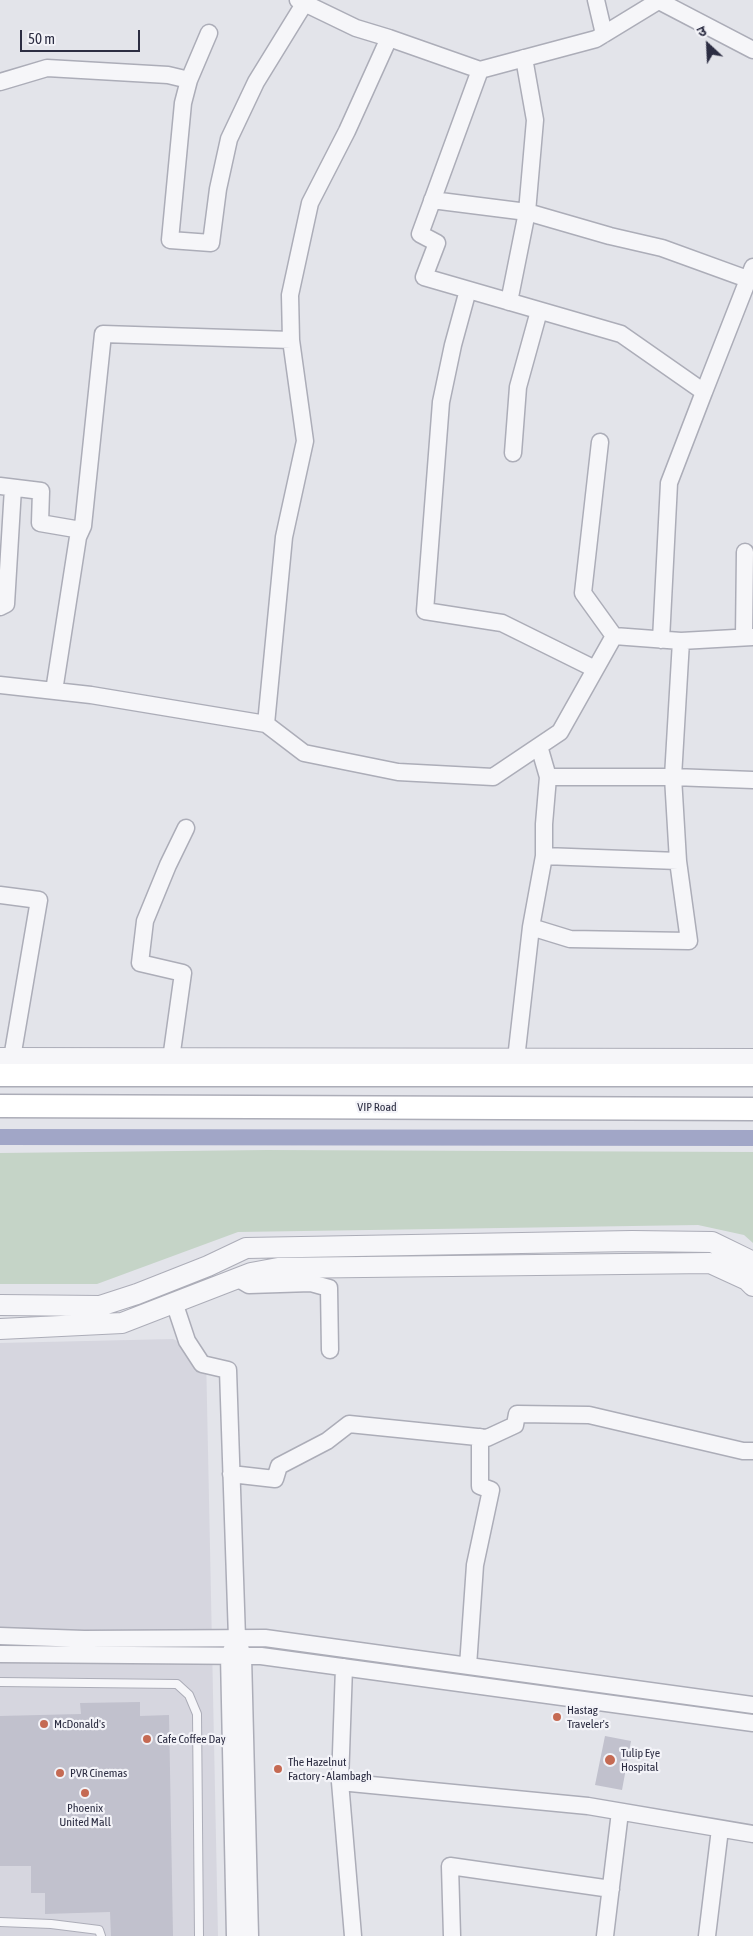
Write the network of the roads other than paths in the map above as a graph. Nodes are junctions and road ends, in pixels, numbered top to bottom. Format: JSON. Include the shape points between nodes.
{"nodes":[{"id":1,"x":596,"y":0,"type":"edge"},
{"id":2,"x":659,"y":0,"type":"edge"},
{"id":3,"x":301,"y":2,"type":"edge"},
{"id":4,"x":209,"y":33,"type":"dead end"},
{"id":5,"x":604,"y":34,"type":"junction"},
{"id":6,"x":389,"y":38,"type":"junction"},
{"id":7,"x":753,"y":50,"type":"edge"},
{"id":8,"x":524,"y":58,"type":"junction"},
{"id":9,"x":480,"y":70,"type":"junction"},
{"id":10,"x":189,"y":80,"type":"junction"},
{"id":11,"x":0,"y":82,"type":"edge"},
{"id":12,"x":432,"y":200,"type":"junction"},
{"id":13,"x":527,"y":212,"type":"junction"},
{"id":14,"x":751,"y":276,"type":"edge"},
{"id":15,"x":468,"y":290,"type":"junction"},
{"id":16,"x":509,"y":302,"type":"junction"},
{"id":17,"x":539,"y":311,"type":"junction"},
{"id":18,"x":291,"y":340,"type":"junction"},
{"id":19,"x":704,"y":392,"type":"junction"},
{"id":20,"x":600,"y":442,"type":"dead end"},
{"id":21,"x":513,"y":453,"type":"dead end"},
{"id":22,"x":6,"y":488,"type":"edge"},
{"id":23,"x":81,"y":530,"type":"junction"},
{"id":24,"x":745,"y":552,"type":"dead end"},
{"id":25,"x":0,"y":607,"type":"edge"},
{"id":26,"x":614,"y":636,"type":"junction"},
{"id":27,"x":749,"y":637,"type":"edge"},
{"id":28,"x":661,"y":640,"type":"junction"},
{"id":29,"x":681,"y":642,"type":"junction"},
{"id":30,"x":595,"y":669,"type":"junction"},
{"id":31,"x":0,"y":685,"type":"edge"},
{"id":32,"x":54,"y":691,"type":"junction"},
{"id":33,"x":266,"y":724,"type":"junction"},
{"id":34,"x":539,"y":746,"type":"junction"},
{"id":35,"x":548,"y":777,"type":"junction"},
{"id":36,"x":673,"y":777,"type":"junction"},
{"id":37,"x":753,"y":780,"type":"edge"},
{"id":38,"x":186,"y":828,"type":"dead end"},
{"id":39,"x":544,"y":856,"type":"junction"},
{"id":40,"x":678,"y":861,"type":"junction"},
{"id":41,"x":0,"y":896,"type":"edge"},
{"id":42,"x":531,"y":927,"type":"junction"},
{"id":43,"x":171,"y":1058,"type":"junction"},
{"id":44,"x":753,"y":1058,"type":"edge"},
{"id":45,"x":516,"y":1059,"type":"junction"},
{"id":46,"x":4,"y":1064,"type":"edge"},
{"id":47,"x":253,"y":1067,"type":"junction"},
{"id":48,"x":753,"y":1076,"type":"edge"},
{"id":49,"x":0,"y":1106,"type":"edge"},
{"id":50,"x":753,"y":1109,"type":"edge"},
{"id":51,"x":753,"y":1262,"type":"edge"},
{"id":52,"x":208,"y":1266,"type":"junction"},
{"id":53,"x":237,"y":1278,"type":"junction"},
{"id":54,"x":216,"y":1286,"type":"junction"},
{"id":55,"x":753,"y":1286,"type":"edge"},
{"id":56,"x":174,"y":1302,"type":"junction"},
{"id":57,"x":0,"y":1305,"type":"edge"},
{"id":58,"x":0,"y":1329,"type":"edge"},
{"id":59,"x":330,"y":1350,"type":"dead end"},
{"id":60,"x":480,"y":1437,"type":"junction"},
{"id":61,"x":753,"y":1451,"type":"edge"},
{"id":62,"x":232,"y":1474,"type":"junction"},
{"id":63,"x":0,"y":1636,"type":"edge"},
{"id":64,"x":237,"y":1638,"type":"junction"},
{"id":65,"x":0,"y":1654,"type":"edge"},
{"id":66,"x":236,"y":1656,"type":"junction"},
{"id":67,"x":468,"y":1666,"type":"junction"},
{"id":68,"x":344,"y":1667,"type":"junction"},
{"id":69,"x":0,"y":1682,"type":"edge"},
{"id":70,"x":753,"y":1705,"type":"edge"},
{"id":71,"x":753,"y":1723,"type":"edge"},
{"id":72,"x":340,"y":1782,"type":"junction"},
{"id":73,"x":620,"y":1812,"type":"junction"},
{"id":74,"x":720,"y":1829,"type":"junction"},
{"id":75,"x":753,"y":1834,"type":"edge"},
{"id":76,"x":611,"y":1889,"type":"junction"},
{"id":77,"x":0,"y":1922,"type":"edge"},
{"id":78,"x":101,"y":1936,"type":"edge"},
{"id":79,"x":199,"y":1936,"type":"edge"},
{"id":80,"x":235,"y":1936,"type":"edge"},
{"id":81,"x":250,"y":1936,"type":"edge"},
{"id":82,"x":353,"y":1936,"type":"edge"},
{"id":83,"x":452,"y":1936,"type":"edge"},
{"id":84,"x":605,"y":1936,"type":"edge"},
{"id":85,"x":707,"y":1936,"type":"edge"}],
"edges":[{"from":1,"to":5,"type":"street"},
{"from":2,"to":5,"type":"street"},
{"from":2,"to":7,"type":"street"},
{"from":3,"to":6,"type":"street","via":[[356,28]]},
{"from":3,"to":10,"type":"street","via":[[256,82],[230,139],[218,189],[211,243],[170,240],[183,103]]},
{"from":4,"to":10,"type":"street"},
{"from":5,"to":8,"type":"street"},
{"from":6,"to":9,"type":"street"},
{"from":6,"to":18,"type":"street","via":[[310,203],[290,295]]},
{"from":8,"to":9,"type":"street"},
{"from":8,"to":13,"type":"street","via":[[535,120]]},
{"from":9,"to":12,"type":"street"},
{"from":10,"to":11,"type":"street","via":[[168,75],[47,68]]},
{"from":12,"to":13,"type":"street"},
{"from":12,"to":15,"type":"street","via":[[420,234],[436,243],[424,277]]},
{"from":13,"to":14,"type":"street"},
{"from":13,"to":16,"type":"street"},
{"from":14,"to":19,"type":"street"},
{"from":15,"to":16,"type":"street"},
{"from":15,"to":30,"type":"street","via":[[441,402],[425,611],[502,622]]},
{"from":16,"to":17,"type":"street"},
{"from":17,"to":19,"type":"street","via":[[621,334]]},
{"from":17,"to":21,"type":"street","via":[[518,387]]},
{"from":18,"to":23,"type":"street","via":[[103,334]]},
{"from":18,"to":33,"type":"street","via":[[305,441],[284,538]]},
{"from":19,"to":28,"type":"street","via":[[669,483]]},
{"from":20,"to":26,"type":"street","via":[[583,593]]},
{"from":22,"to":23,"type":"street","via":[[41,491],[40,523]]},
{"from":22,"to":25,"type":"street","via":[[6,604]]},
{"from":23,"to":32,"type":"street"},
{"from":24,"to":27,"type":"street"},
{"from":26,"to":28,"type":"street"},
{"from":26,"to":30,"type":"street"},
{"from":27,"to":29,"type":"street"},
{"from":28,"to":29,"type":"street"},
{"from":29,"to":36,"type":"street"},
{"from":30,"to":34,"type":"street","via":[[560,732]]},
{"from":31,"to":32,"type":"street"},
{"from":32,"to":33,"type":"street"},
{"from":33,"to":34,"type":"street","via":[[304,753],[398,772],[493,777]]},
{"from":34,"to":35,"type":"street"},
{"from":35,"to":36,"type":"street"},
{"from":35,"to":39,"type":"street"},
{"from":36,"to":37,"type":"street"},
{"from":36,"to":40,"type":"street"},
{"from":38,"to":43,"type":"street","via":[[145,921],[140,963],[183,973]]},
{"from":39,"to":40,"type":"street"},
{"from":39,"to":42,"type":"street"},
{"from":40,"to":42,"type":"street","via":[[689,941],[570,939]]},
{"from":41,"to":46,"type":"street","via":[[39,900]]},
{"from":42,"to":45,"type":"street"},
{"from":43,"to":46,"type":"street"},
{"from":43,"to":47,"type":"street"},
{"from":44,"to":45,"type":"street"},
{"from":45,"to":47,"type":"street"},
{"from":46,"to":47,"type":"main road"},
{"from":47,"to":48,"type":"main road"},
{"from":49,"to":50,"type":"main road","name":"VIP Road"},
{"from":51,"to":52,"type":"street","via":[[712,1242],[632,1241],[246,1248]]},
{"from":52,"to":54,"type":"street"},
{"from":52,"to":57,"type":"street","via":[[100,1306]]},
{"from":53,"to":54,"type":"street"},
{"from":53,"to":55,"type":"street","via":[[278,1268],[710,1263]]},
{"from":53,"to":59,"type":"street","via":[[249,1285],[311,1283],[329,1288]]},
{"from":54,"to":56,"type":"street"},
{"from":56,"to":58,"type":"street","via":[[122,1323]]},
{"from":56,"to":62,"type":"street","via":[[187,1342],[202,1364],[228,1370]]},
{"from":60,"to":61,"type":"street","via":[[487,1438],[515,1425],[517,1414],[589,1415]]},
{"from":60,"to":62,"type":"street","via":[[349,1424],[327,1441],[279,1466],[275,1479]]},
{"from":60,"to":67,"type":"street","via":[[480,1486],[491,1490],[475,1565]]},
{"from":62,"to":64,"type":"street"},
{"from":63,"to":64,"type":"street"},
{"from":64,"to":66,"type":"street"},
{"from":64,"to":67,"type":"street","via":[[265,1638]]},
{"from":65,"to":66,"type":"street"},
{"from":66,"to":68,"type":"street","via":[[261,1656]]},
{"from":66,"to":80,"type":"street"},
{"from":66,"to":81,"type":"street"},
{"from":67,"to":70,"type":"street"},
{"from":68,"to":71,"type":"street"},
{"from":68,"to":72,"type":"street"},
{"from":69,"to":79,"type":"lane","via":[[177,1684],[189,1695],[197,1714]]},
{"from":72,"to":73,"type":"street","via":[[588,1806]]},
{"from":72,"to":82,"type":"street"},
{"from":73,"to":74,"type":"street"},
{"from":73,"to":76,"type":"street"},
{"from":74,"to":75,"type":"street"},
{"from":74,"to":85,"type":"street"},
{"from":76,"to":83,"type":"street","via":[[450,1866]]},
{"from":76,"to":84,"type":"street"},
{"from":77,"to":78,"type":"lane","via":[[99,1930]]}]}
